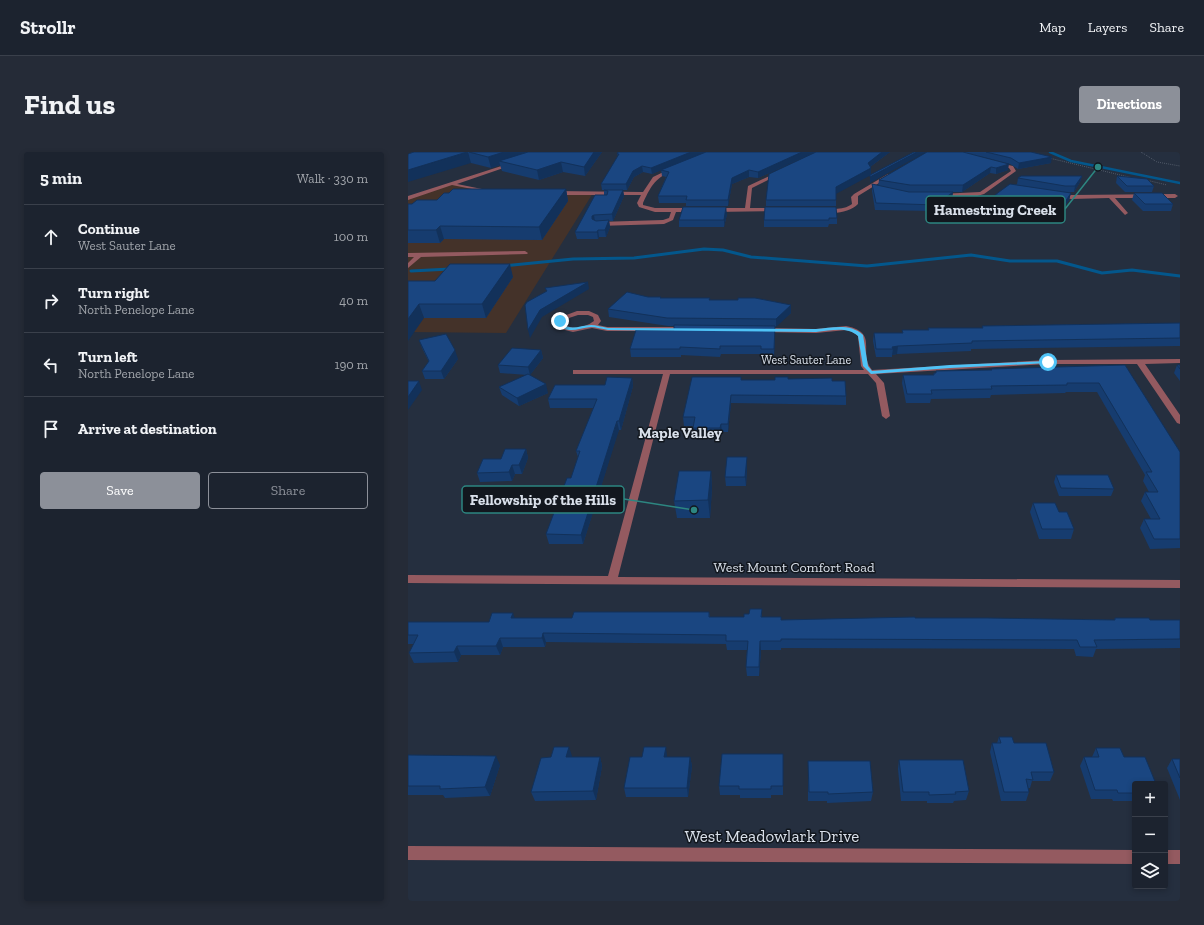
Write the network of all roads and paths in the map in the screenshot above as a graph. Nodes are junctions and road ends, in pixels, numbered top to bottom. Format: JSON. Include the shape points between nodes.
{"nodes":[{"id":1,"x":1141,"y":152,"type":"edge"},
{"id":2,"x":1046,"y":158,"type":"edge"},
{"id":3,"x":993,"y":162,"type":"edge"},
{"id":4,"x":516,"y":163,"type":"edge"},
{"id":5,"x":680,"y":166,"type":"edge"},
{"id":6,"x":1180,"y":166,"type":"edge"},
{"id":7,"x":787,"y":169,"type":"edge"},
{"id":8,"x":894,"y":173,"type":"edge"},
{"id":9,"x":1136,"y":178,"type":"edge"},
{"id":10,"x":1144,"y":180,"type":"edge"},
{"id":11,"x":452,"y":184,"type":"junction"},
{"id":12,"x":995,"y":184,"type":"junction"},
{"id":13,"x":1002,"y":186,"type":"dead end"},
{"id":14,"x":1172,"y":186,"type":"dead end"},
{"id":15,"x":869,"y":187,"type":"junction"},
{"id":16,"x":876,"y":189,"type":"edge"},
{"id":17,"x":493,"y":192,"type":"edge"},
{"id":18,"x":546,"y":193,"type":"edge"},
{"id":19,"x":645,"y":194,"type":"junction"},
{"id":20,"x":1047,"y":194,"type":"edge"},
{"id":21,"x":930,"y":196,"type":"edge"},
{"id":22,"x":1175,"y":196,"type":"dead end"},
{"id":23,"x":1110,"y":197,"type":"junction"},
{"id":24,"x":408,"y":198,"type":"edge"},
{"id":25,"x":674,"y":210,"type":"junction"},
{"id":26,"x":703,"y":210,"type":"edge"},
{"id":27,"x":710,"y":210,"type":"edge"},
{"id":28,"x":747,"y":210,"type":"junction"},
{"id":29,"x":784,"y":210,"type":"edge"},
{"id":30,"x":821,"y":210,"type":"edge"},
{"id":31,"x":1125,"y":212,"type":"dead end"},
{"id":32,"x":597,"y":224,"type":"edge"},
{"id":33,"x":525,"y":253,"type":"dead end"},
{"id":34,"x":408,"y":255,"type":"edge"},
{"id":35,"x":419,"y":255,"type":"junction"},
{"id":36,"x":408,"y":266,"type":"edge"},
{"id":37,"x":592,"y":326,"type":"junction"},
{"id":38,"x":698,"y":329,"type":"edge"},
{"id":39,"x":755,"y":330,"type":"edge"},
{"id":40,"x":1139,"y":361,"type":"junction"},
{"id":41,"x":1180,"y":361,"type":"edge"},
{"id":42,"x":576,"y":372,"type":"dead end"},
{"id":43,"x":668,"y":372,"type":"junction"},
{"id":44,"x":871,"y":372,"type":"junction"},
{"id":45,"x":886,"y":416,"type":"dead end"},
{"id":46,"x":1180,"y":420,"type":"edge"},
{"id":47,"x":612,"y":580,"type":"junction"},
{"id":48,"x":409,"y":581,"type":"edge"},
{"id":49,"x":1180,"y":584,"type":"edge"},
{"id":50,"x":408,"y":854,"type":"edge"},
{"id":51,"x":1132,"y":857,"type":"edge"},
{"id":52,"x":1168,"y":857,"type":"edge"},
{"id":53,"x":1180,"y":857,"type":"edge"}],
"edges":[{"from":1,"to":6,"type":"path","via":[[1157,162]]},
{"from":2,"to":9,"type":"path"},
{"from":3,"to":12,"type":"street","via":[[1014,170]]},
{"from":4,"to":11,"type":"street"},
{"from":5,"to":19,"type":"street","via":[[655,176]]},
{"from":7,"to":28,"type":"street","via":[[750,187]]},
{"from":8,"to":15,"type":"street"},
{"from":10,"to":14,"type":"path"},
{"from":11,"to":17,"type":"street"},
{"from":11,"to":24,"type":"street"},
{"from":12,"to":13,"type":"street"},
{"from":12,"to":21,"type":"street","via":[[978,195]]},
{"from":15,"to":16,"type":"street"},
{"from":15,"to":30,"type":"street","via":[[856,194],[853,207],[843,210]]},
{"from":18,"to":19,"type":"street"},
{"from":19,"to":25,"type":"street","via":[[640,203],[644,208]]},
{"from":20,"to":23,"type":"street"},
{"from":22,"to":23,"type":"street"},
{"from":23,"to":31,"type":"street"},
{"from":25,"to":26,"type":"street"},
{"from":25,"to":32,"type":"street","via":[[671,218],[664,222]]},
{"from":27,"to":28,"type":"street"},
{"from":28,"to":29,"type":"street"},
{"from":33,"to":35,"type":"street"},
{"from":34,"to":35,"type":"street"},
{"from":35,"to":36,"type":"street"},
{"from":37,"to":37,"type":"street","via":[[598,321],[596,316],[583,313],[566,316],[560,324],[569,329]]},
{"from":37,"to":38,"type":"street","via":[[608,329]]},
{"from":39,"to":44,"type":"street","via":[[855,330],[861,335],[866,366]]},
{"from":40,"to":41,"type":"street","name":"West Sauter Lane"},
{"from":40,"to":44,"type":"street","name":"West Sauter Lane","via":[[1041,362]]},
{"from":40,"to":46,"type":"street"},
{"from":42,"to":43,"type":"street","name":"West Sauter Lane"},
{"from":43,"to":44,"type":"street","name":"West Sauter Lane"},
{"from":43,"to":47,"type":"street"},
{"from":44,"to":45,"type":"street","via":[[880,383]]},
{"from":47,"to":48,"type":"street","name":"West Mount Comfort Road"},
{"from":47,"to":49,"type":"street","name":"West Mount Comfort Road"},
{"from":50,"to":51,"type":"street","name":"West Meadowlark Drive"},
{"from":52,"to":53,"type":"street"}]}
